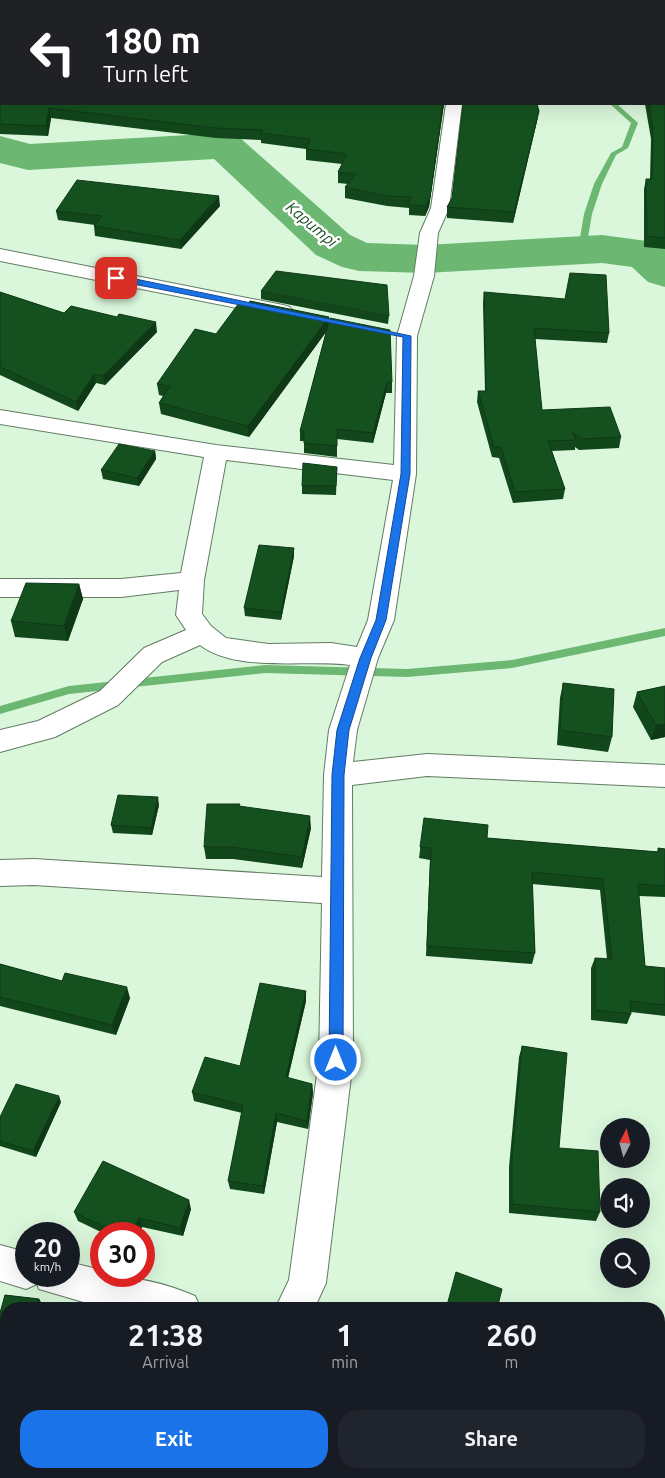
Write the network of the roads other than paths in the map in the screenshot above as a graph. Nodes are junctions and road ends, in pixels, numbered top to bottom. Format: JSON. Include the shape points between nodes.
{"nodes":[{"id":1,"x":454,"y":105,"type":"edge"},
{"id":2,"x":0,"y":255,"type":"edge"},
{"id":3,"x":300,"y":314,"type":"edge"},
{"id":4,"x":0,"y":416,"type":"edge"},
{"id":5,"x":216,"y":452,"type":"junction"},
{"id":6,"x":406,"y":474,"type":"junction"},
{"id":7,"x":192,"y":580,"type":"junction"},
{"id":8,"x":0,"y":588,"type":"edge"},
{"id":9,"x":202,"y":633,"type":"junction"},
{"id":10,"x":366,"y":658,"type":"junction"},
{"id":11,"x":0,"y":741,"type":"edge"},
{"id":12,"x":338,"y":775,"type":"junction"},
{"id":13,"x":665,"y":776,"type":"edge"},
{"id":14,"x":0,"y":873,"type":"edge"},
{"id":15,"x":337,"y":891,"type":"junction"},
{"id":16,"x":0,"y":1263,"type":"edge"},
{"id":17,"x":15,"y":1267,"type":"edge"},
{"id":18,"x":80,"y":1283,"type":"edge"},
{"id":19,"x":154,"y":1302,"type":"edge"},
{"id":20,"x":298,"y":1302,"type":"edge"}],
"edges":[{"from":1,"to":6,"type":"street","via":[[440,208],[429,233],[424,276],[397,334]]},
{"from":2,"to":3,"type":"street"},
{"from":4,"to":5,"type":"street"},
{"from":5,"to":6,"type":"street"},
{"from":5,"to":7,"type":"street"},
{"from":6,"to":10,"type":"street","via":[[381,620]]},
{"from":7,"to":8,"type":"street","via":[[121,588]]},
{"from":7,"to":9,"type":"street","via":[[189,615]]},
{"from":9,"to":10,"type":"street","via":[[219,646],[269,654],[331,653]]},
{"from":9,"to":11,"type":"street","via":[[153,656],[109,698],[45,730]]},
{"from":10,"to":12,"type":"street","via":[[343,730]]},
{"from":12,"to":13,"type":"street","via":[[427,765]]},
{"from":12,"to":15,"type":"street"},
{"from":14,"to":15,"type":"street","via":[[34,872]]},
{"from":15,"to":20,"type":"street","via":[[336,1060],[307,1283]]},
{"from":16,"to":17,"type":"street"},
{"from":18,"to":19,"type":"street"}]}
